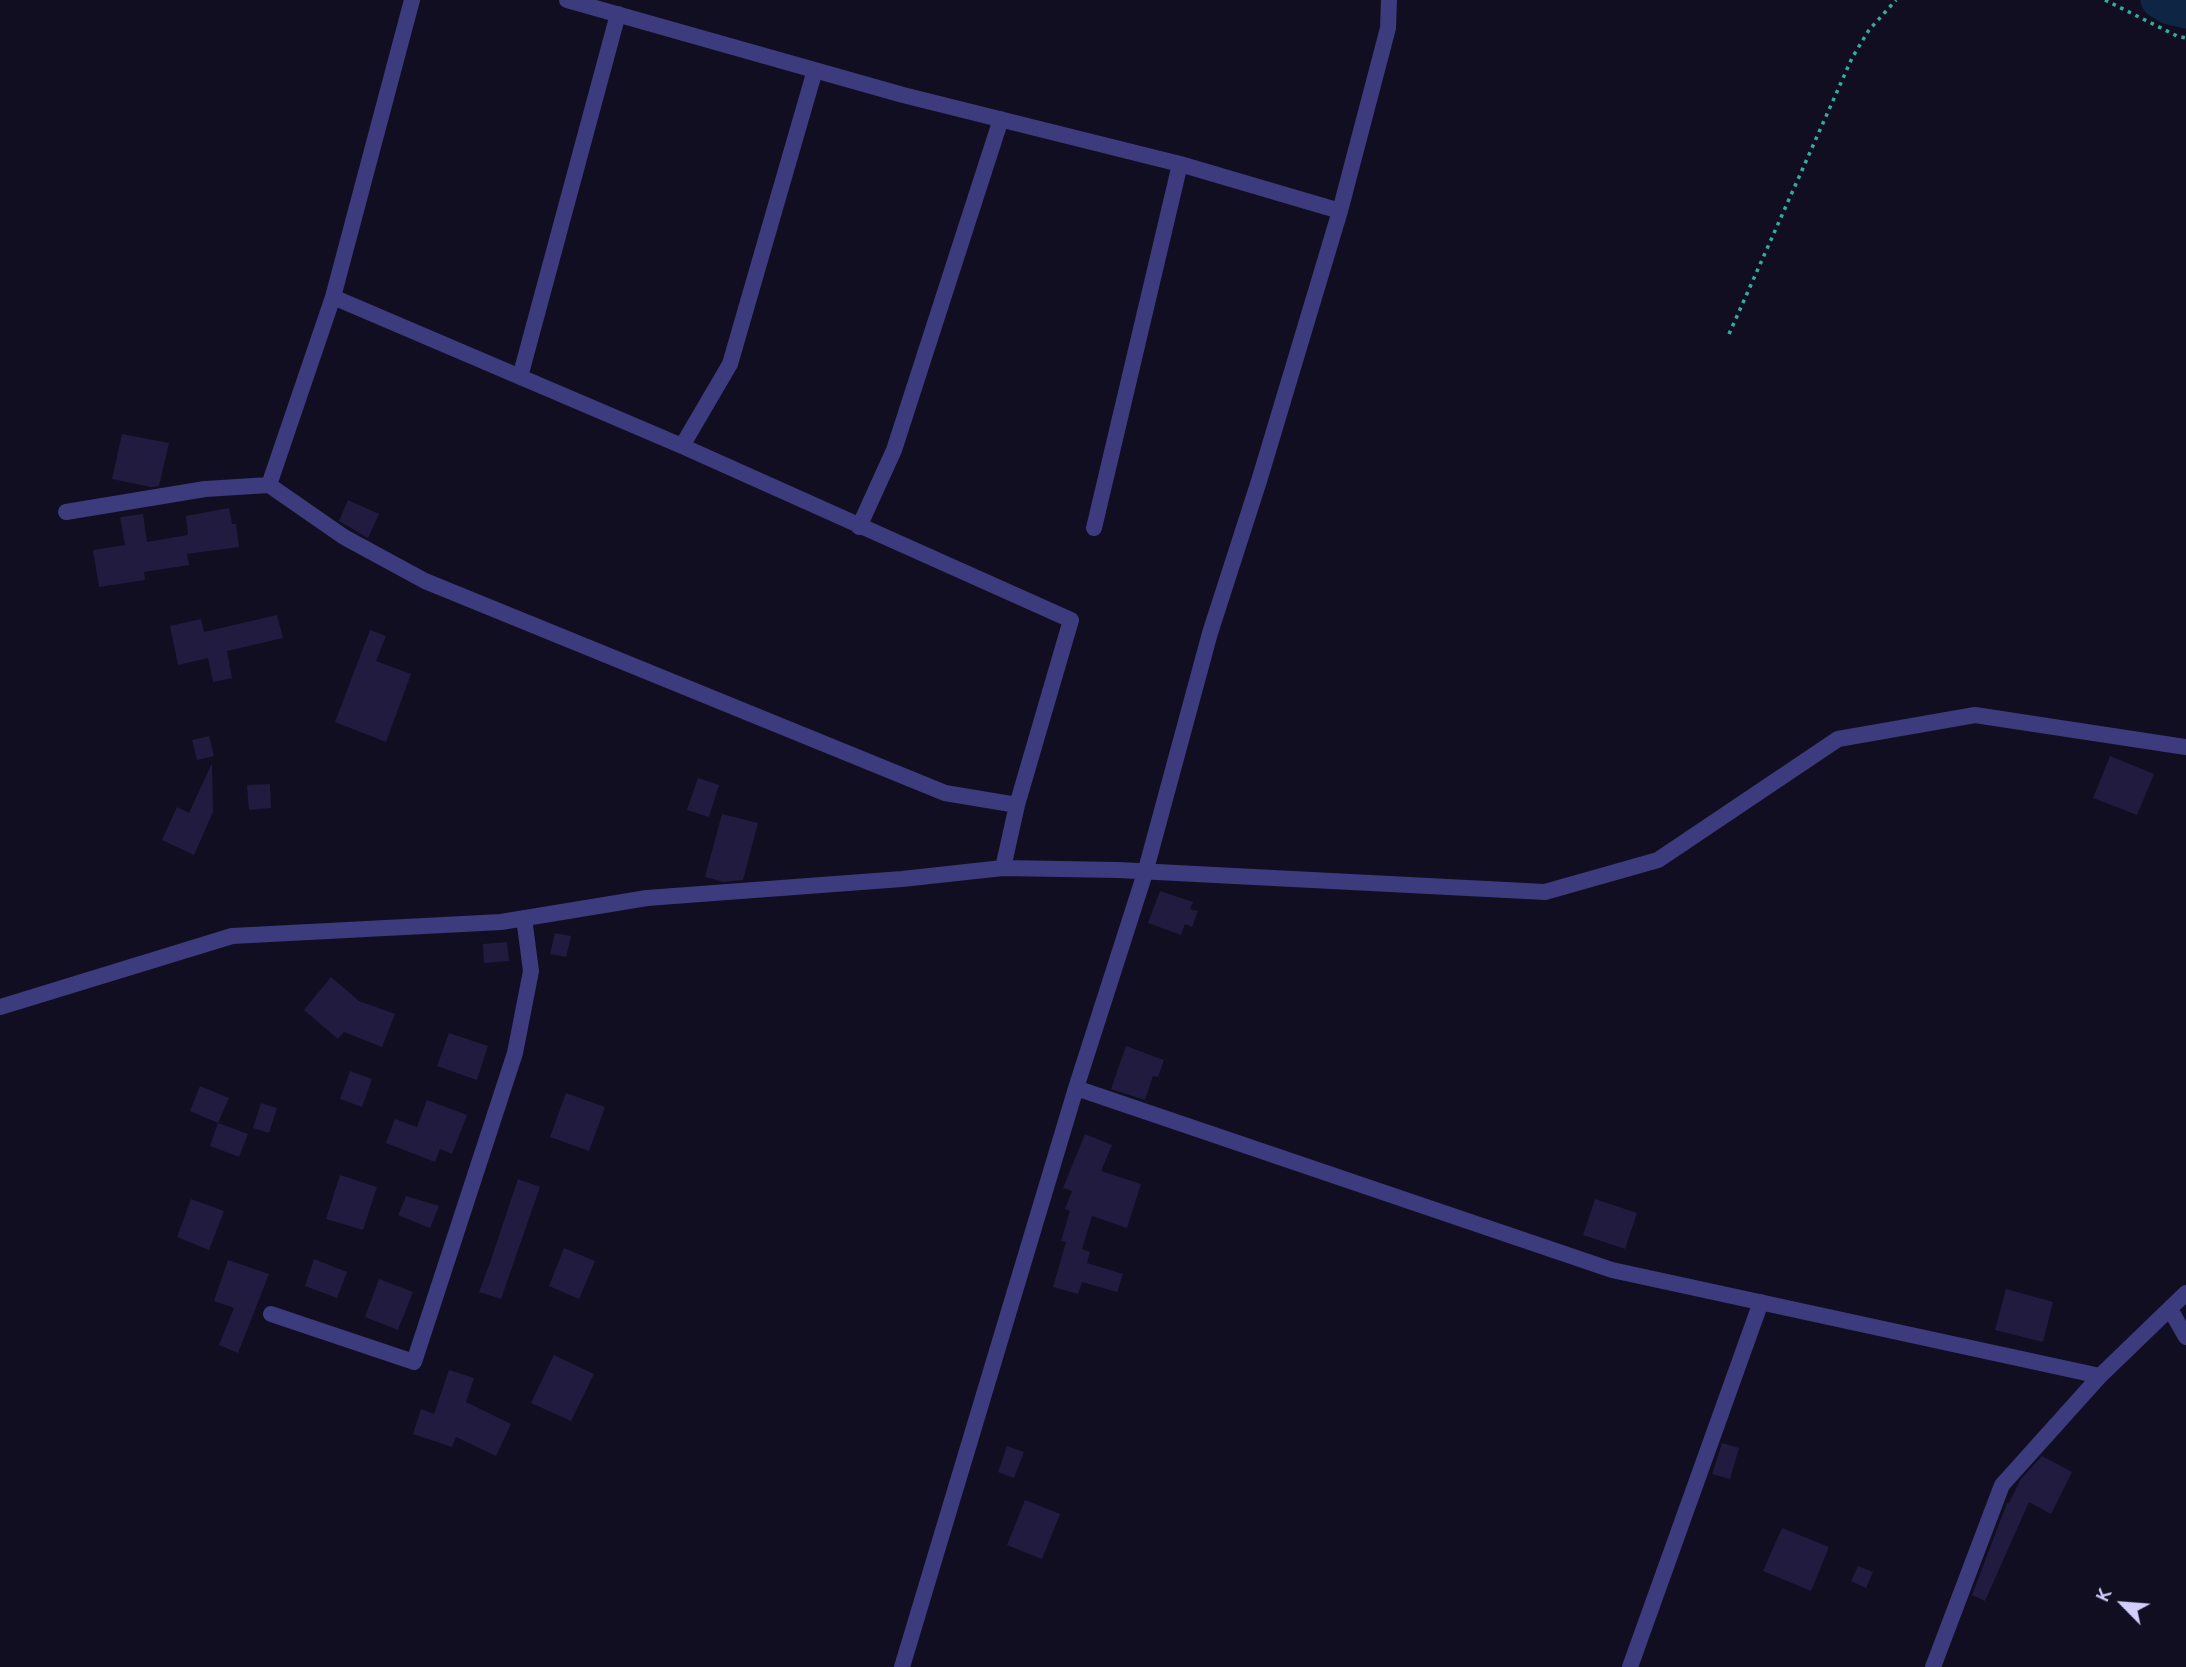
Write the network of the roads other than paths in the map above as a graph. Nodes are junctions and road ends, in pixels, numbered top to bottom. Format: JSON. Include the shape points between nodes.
{"nodes":[{"id":1,"x":412,"y":0,"type":"edge"},
{"id":2,"x":567,"y":0,"type":"edge"},
{"id":3,"x":1389,"y":0,"type":"edge"},
{"id":4,"x":618,"y":14,"type":"junction"},
{"id":5,"x":816,"y":70,"type":"junction"},
{"id":6,"x":1001,"y":119,"type":"junction"},
{"id":7,"x":1181,"y":164,"type":"junction"},
{"id":8,"x":1331,"y":208,"type":"junction"},
{"id":9,"x":333,"y":297,"type":"junction"},
{"id":10,"x":520,"y":377,"type":"junction"},
{"id":11,"x":682,"y":446,"type":"junction"},
{"id":12,"x":269,"y":485,"type":"junction"},
{"id":13,"x":66,"y":512,"type":"dead end"},
{"id":14,"x":859,"y":527,"type":"junction"},
{"id":15,"x":1094,"y":528,"type":"dead end"},
{"id":16,"x":2186,"y":747,"type":"edge"},
{"id":17,"x":1017,"y":805,"type":"junction"},
{"id":18,"x":1003,"y":868,"type":"junction"},
{"id":19,"x":1142,"y":872,"type":"junction"},
{"id":20,"x":524,"y":918,"type":"junction"},
{"id":21,"x":0,"y":1007,"type":"edge"},
{"id":22,"x":1076,"y":1088,"type":"junction"},
{"id":23,"x":2186,"y":1293,"type":"edge"},
{"id":24,"x":1761,"y":1302,"type":"junction"},
{"id":25,"x":2170,"y":1309,"type":"junction"},
{"id":26,"x":271,"y":1314,"type":"dead end"},
{"id":27,"x":2186,"y":1337,"type":"edge"},
{"id":28,"x":2100,"y":1376,"type":"junction"},
{"id":29,"x":902,"y":1667,"type":"edge"},
{"id":30,"x":1630,"y":1667,"type":"edge"},
{"id":31,"x":1933,"y":1667,"type":"edge"}],
"edges":[{"from":1,"to":9,"type":"street"},
{"from":2,"to":4,"type":"street"},
{"from":3,"to":8,"type":"street","via":[[1388,28]]},
{"from":4,"to":5,"type":"street"},
{"from":4,"to":10,"type":"street"},
{"from":5,"to":6,"type":"street"},
{"from":5,"to":11,"type":"street","via":[[730,364]]},
{"from":6,"to":7,"type":"street"},
{"from":6,"to":14,"type":"street","via":[[894,450]]},
{"from":7,"to":8,"type":"street"},
{"from":7,"to":15,"type":"street"},
{"from":8,"to":19,"type":"street"},
{"from":9,"to":10,"type":"street"},
{"from":9,"to":12,"type":"street"},
{"from":10,"to":11,"type":"street"},
{"from":11,"to":14,"type":"street"},
{"from":12,"to":13,"type":"street","via":[[205,489]]},
{"from":12,"to":17,"type":"street","via":[[344,537],[425,581],[945,793]]},
{"from":14,"to":17,"type":"street","via":[[1070,621]]},
{"from":16,"to":19,"type":"street","via":[[1975,715],[1838,740],[1658,860],[1545,892]]},
{"from":17,"to":18,"type":"street"},
{"from":18,"to":19,"type":"street"},
{"from":18,"to":20,"type":"street","via":[[647,898]]},
{"from":19,"to":22,"type":"street"},
{"from":20,"to":21,"type":"street","via":[[232,936]]},
{"from":20,"to":26,"type":"street","via":[[531,971],[515,1053],[414,1362]]},
{"from":22,"to":24,"type":"street","via":[[1612,1270]]},
{"from":22,"to":29,"type":"street"},
{"from":23,"to":25,"type":"street"},
{"from":24,"to":28,"type":"street"},
{"from":24,"to":30,"type":"street"},
{"from":25,"to":27,"type":"street"},
{"from":25,"to":28,"type":"street"},
{"from":28,"to":31,"type":"street","via":[[2002,1485]]}]}
